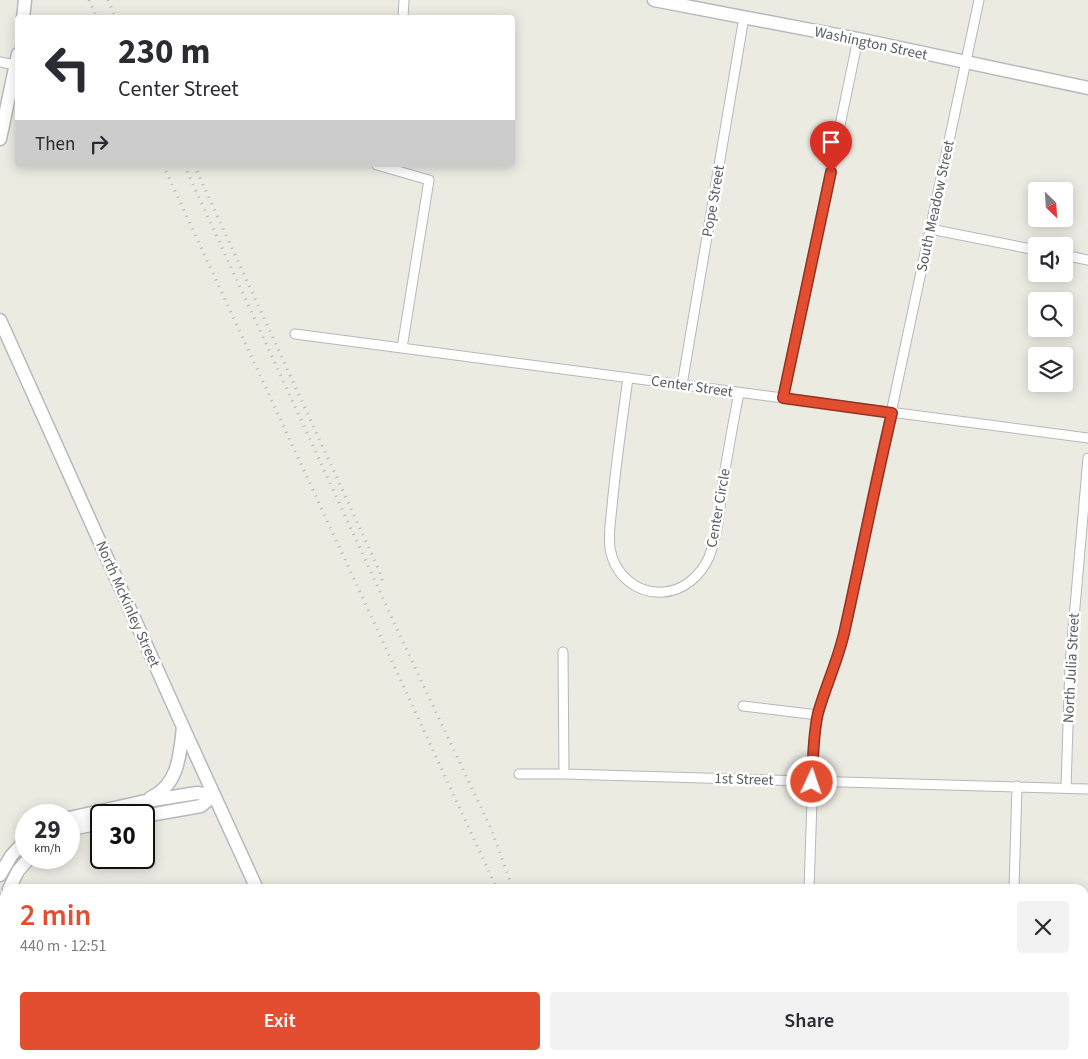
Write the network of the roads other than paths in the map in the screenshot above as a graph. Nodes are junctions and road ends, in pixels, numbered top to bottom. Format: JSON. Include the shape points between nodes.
{"nodes":[{"id":1,"x":25,"y":0,"type":"edge"},
{"id":2,"x":404,"y":0,"type":"edge"},
{"id":3,"x":654,"y":0,"type":"edge"},
{"id":4,"x":979,"y":0,"type":"edge"},
{"id":5,"x":24,"y":15,"type":"edge"},
{"id":6,"x":403,"y":15,"type":"edge"},
{"id":7,"x":744,"y":17,"type":"junction"},
{"id":8,"x":858,"y":40,"type":"junction"},
{"id":9,"x":15,"y":59,"type":"edge"},
{"id":10,"x":0,"y":62,"type":"edge"},
{"id":11,"x":966,"y":62,"type":"junction"},
{"id":12,"x":15,"y":64,"type":"edge"},
{"id":13,"x":1088,"y":88,"type":"edge"},
{"id":14,"x":0,"y":140,"type":"edge"},
{"id":15,"x":384,"y":167,"type":"edge"},
{"id":16,"x":930,"y":229,"type":"junction"},
{"id":17,"x":1028,"y":248,"type":"edge"},
{"id":18,"x":1073,"y":257,"type":"edge"},
{"id":19,"x":1088,"y":260,"type":"edge"},
{"id":20,"x":0,"y":320,"type":"edge"},
{"id":21,"x":295,"y":334,"type":"dead end"},
{"id":22,"x":402,"y":348,"type":"junction"},
{"id":23,"x":628,"y":378,"type":"junction"},
{"id":24,"x":682,"y":385,"type":"junction"},
{"id":25,"x":739,"y":393,"type":"junction"},
{"id":26,"x":783,"y":398,"type":"junction"},
{"id":27,"x":892,"y":413,"type":"junction"},
{"id":28,"x":1088,"y":438,"type":"edge"},
{"id":29,"x":1088,"y":458,"type":"edge"},
{"id":30,"x":563,"y":652,"type":"dead end"},
{"id":31,"x":743,"y":706,"type":"dead end"},
{"id":32,"x":818,"y":714,"type":"junction"},
{"id":33,"x":183,"y":727,"type":"junction"},
{"id":34,"x":519,"y":774,"type":"dead end"},
{"id":35,"x":564,"y":774,"type":"junction"},
{"id":36,"x":812,"y":782,"type":"junction"},
{"id":37,"x":1017,"y":786,"type":"junction"},
{"id":38,"x":1066,"y":788,"type":"junction"},
{"id":39,"x":1088,"y":789,"type":"edge"},
{"id":40,"x":214,"y":794,"type":"junction"},
{"id":41,"x":141,"y":802,"type":"junction"},
{"id":42,"x":155,"y":814,"type":"edge"},
{"id":43,"x":80,"y":816,"type":"edge"},
{"id":44,"x":15,"y":852,"type":"edge"},
{"id":45,"x":20,"y":869,"type":"edge"},
{"id":46,"x":0,"y":875,"type":"edge"},
{"id":47,"x":12,"y":884,"type":"edge"},
{"id":48,"x":255,"y":884,"type":"edge"},
{"id":49,"x":809,"y":884,"type":"edge"},
{"id":50,"x":1014,"y":884,"type":"edge"}],
"edges":[{"from":1,"to":5,"type":"street"},
{"from":2,"to":6,"type":"street"},
{"from":3,"to":7,"type":"street","name":"Washington Street"},
{"from":4,"to":11,"type":"street","name":"South Meadow Street"},
{"from":7,"to":8,"type":"street","name":"Washington Street"},
{"from":7,"to":24,"type":"street","name":"Pope Street"},
{"from":8,"to":11,"type":"street","name":"Washington Street"},
{"from":8,"to":26,"type":"street"},
{"from":9,"to":10,"type":"street"},
{"from":11,"to":13,"type":"street","name":"Washington Street"},
{"from":11,"to":16,"type":"street","name":"South Meadow Street"},
{"from":12,"to":14,"type":"street"},
{"from":15,"to":22,"type":"street","via":[[429,180]]},
{"from":16,"to":17,"type":"street"},
{"from":16,"to":27,"type":"street","name":"South Meadow Street"},
{"from":18,"to":19,"type":"street"},
{"from":20,"to":33,"type":"street","name":"North McKinley Street"},
{"from":21,"to":22,"type":"street","name":"Center Street"},
{"from":22,"to":23,"type":"street","name":"Center Street"},
{"from":23,"to":24,"type":"street","name":"Center Street"},
{"from":23,"to":25,"type":"street","name":"Center Circle","via":[[610,548],[623,576],[641,589],[652,592],[672,591],[690,582],[708,557],[717,523]]},
{"from":24,"to":25,"type":"street","name":"Center Street"},
{"from":25,"to":26,"type":"street","name":"Center Street"},
{"from":26,"to":27,"type":"street","name":"Center Street"},
{"from":27,"to":28,"type":"street","name":"Center Street"},
{"from":27,"to":32,"type":"street","name":"South Meadow Street","via":[[845,631]]},
{"from":29,"to":38,"type":"street","name":"North Julia Street","via":[[1070,664]]},
{"from":30,"to":35,"type":"street"},
{"from":31,"to":32,"type":"street"},
{"from":32,"to":36,"type":"street","name":"South Meadow Street"},
{"from":33,"to":40,"type":"street","name":"North McKinley Street"},
{"from":33,"to":41,"type":"street","via":[[178,764],[170,782]]},
{"from":34,"to":35,"type":"street","name":"1st Street"},
{"from":35,"to":36,"type":"street","name":"1st Street"},
{"from":36,"to":37,"type":"street","name":"1st Street"},
{"from":36,"to":49,"type":"street","name":"South Meadow Street"},
{"from":37,"to":38,"type":"street","name":"1st Street"},
{"from":37,"to":50,"type":"street"},
{"from":38,"to":39,"type":"street","name":"1st Street"},
{"from":40,"to":41,"type":"street","via":[[197,793]]},
{"from":40,"to":42,"type":"street","via":[[201,806]]},
{"from":40,"to":48,"type":"street","name":"North McKinley Street"},
{"from":41,"to":43,"type":"street"},
{"from":44,"to":46,"type":"street"},
{"from":45,"to":47,"type":"street"}]}
